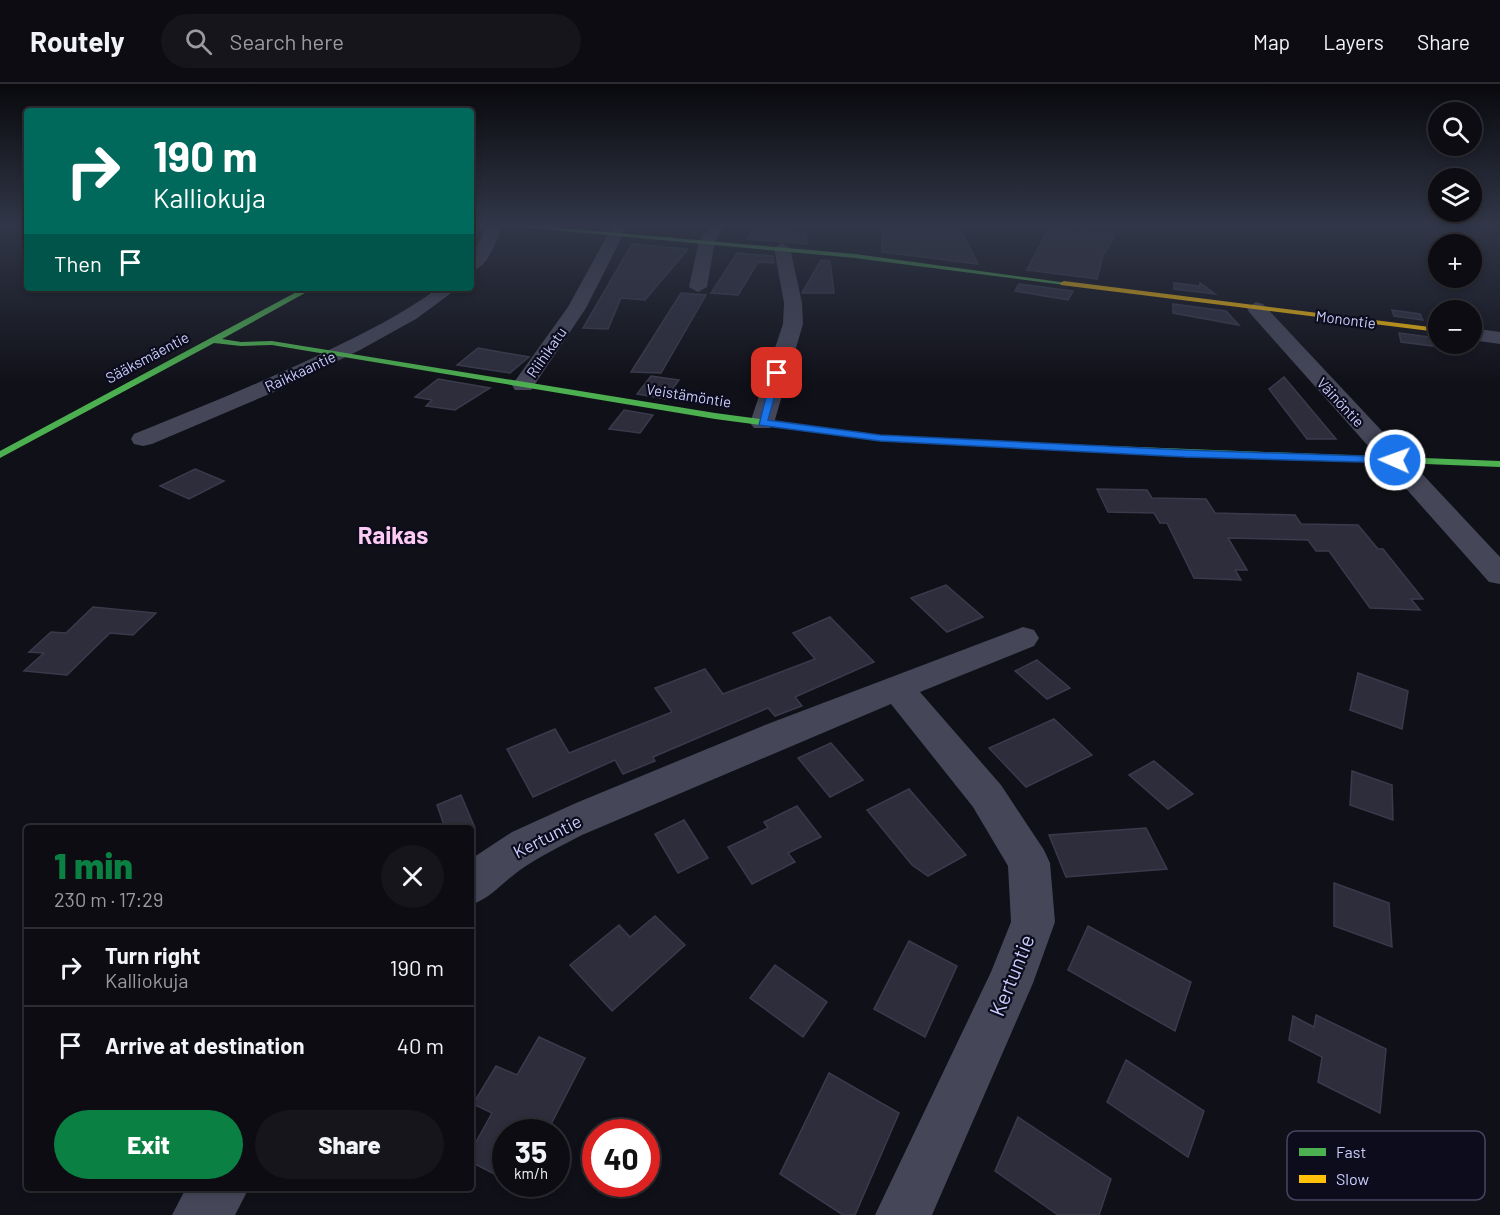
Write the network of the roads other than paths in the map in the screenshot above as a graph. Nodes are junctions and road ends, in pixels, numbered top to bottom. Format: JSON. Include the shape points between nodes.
{"nodes":[{"id":1,"x":593,"y":278,"type":"edge"},
{"id":2,"x":700,"y":278,"type":"edge"},
{"id":3,"x":788,"y":278,"type":"edge"},
{"id":4,"x":1017,"y":278,"type":"edge"},
{"id":5,"x":698,"y":287,"type":"dead end"},
{"id":6,"x":304,"y":291,"type":"edge"},
{"id":7,"x":445,"y":291,"type":"edge"},
{"id":8,"x":1256,"y":308,"type":"junction"},
{"id":9,"x":1428,"y":329,"type":"edge"},
{"id":10,"x":228,"y":332,"type":"junction"},
{"id":11,"x":1482,"y":335,"type":"edge"},
{"id":12,"x":1500,"y":338,"type":"edge"},
{"id":13,"x":212,"y":340,"type":"junction"},
{"id":14,"x":272,"y":343,"type":"junction"},
{"id":15,"x":336,"y":354,"type":"junction"},
{"id":16,"x":523,"y":385,"type":"junction"},
{"id":17,"x":762,"y":423,"type":"junction"},
{"id":18,"x":143,"y":439,"type":"dead end"},
{"id":19,"x":0,"y":455,"type":"edge"},
{"id":20,"x":1395,"y":460,"type":"junction"},
{"id":21,"x":1500,"y":464,"type":"edge"},
{"id":22,"x":1500,"y":575,"type":"edge"},
{"id":23,"x":1023,"y":638,"type":"dead end"},
{"id":24,"x":898,"y":689,"type":"junction"},
{"id":25,"x":474,"y":883,"type":"edge"},
{"id":26,"x":219,"y":1191,"type":"edge"},
{"id":27,"x":200,"y":1215,"type":"edge"},
{"id":28,"x":903,"y":1215,"type":"edge"}],
"edges":[{"from":1,"to":16,"type":"street","name":"Riihikatu"},
{"from":2,"to":5,"type":"street"},
{"from":3,"to":17,"type":"street","via":[[793,324]]},
{"from":4,"to":8,"type":"street","name":"Monontie"},
{"from":6,"to":10,"type":"street","name":"Sääksmäentie"},
{"from":7,"to":15,"type":"street","name":"Raikkaantie","via":[[395,325]]},
{"from":8,"to":9,"type":"street","name":"Monontie"},
{"from":8,"to":20,"type":"street","name":"Väinöntie"},
{"from":10,"to":13,"type":"street","name":"Sääksmäentie"},
{"from":10,"to":14,"type":"street","name":"Veistämöntie"},
{"from":11,"to":12,"type":"street"},
{"from":13,"to":14,"type":"street","name":"Veistämöntie"},
{"from":13,"to":19,"type":"street","name":"Sääksmäentie"},
{"from":14,"to":15,"type":"street","name":"Veistämöntie"},
{"from":15,"to":16,"type":"street","name":"Veistämöntie"},
{"from":15,"to":18,"type":"street","name":"Raikkaantie"},
{"from":16,"to":17,"type":"street","name":"Veistämöntie"},
{"from":17,"to":20,"type":"street","name":"Veistämöntie","via":[[880,438]]},
{"from":20,"to":21,"type":"street","name":"Veistämöntie"},
{"from":20,"to":22,"type":"street","name":"Väinöntie"},
{"from":23,"to":24,"type":"street","name":"Kertuntie"},
{"from":24,"to":25,"type":"street","name":"Kertuntie","via":[[542,836],[490,866]]},
{"from":24,"to":28,"type":"street","name":"Kertuntie","via":[[987,796],[1029,863],[1033,922],[1010,983]]},
{"from":26,"to":27,"type":"street"}]}
